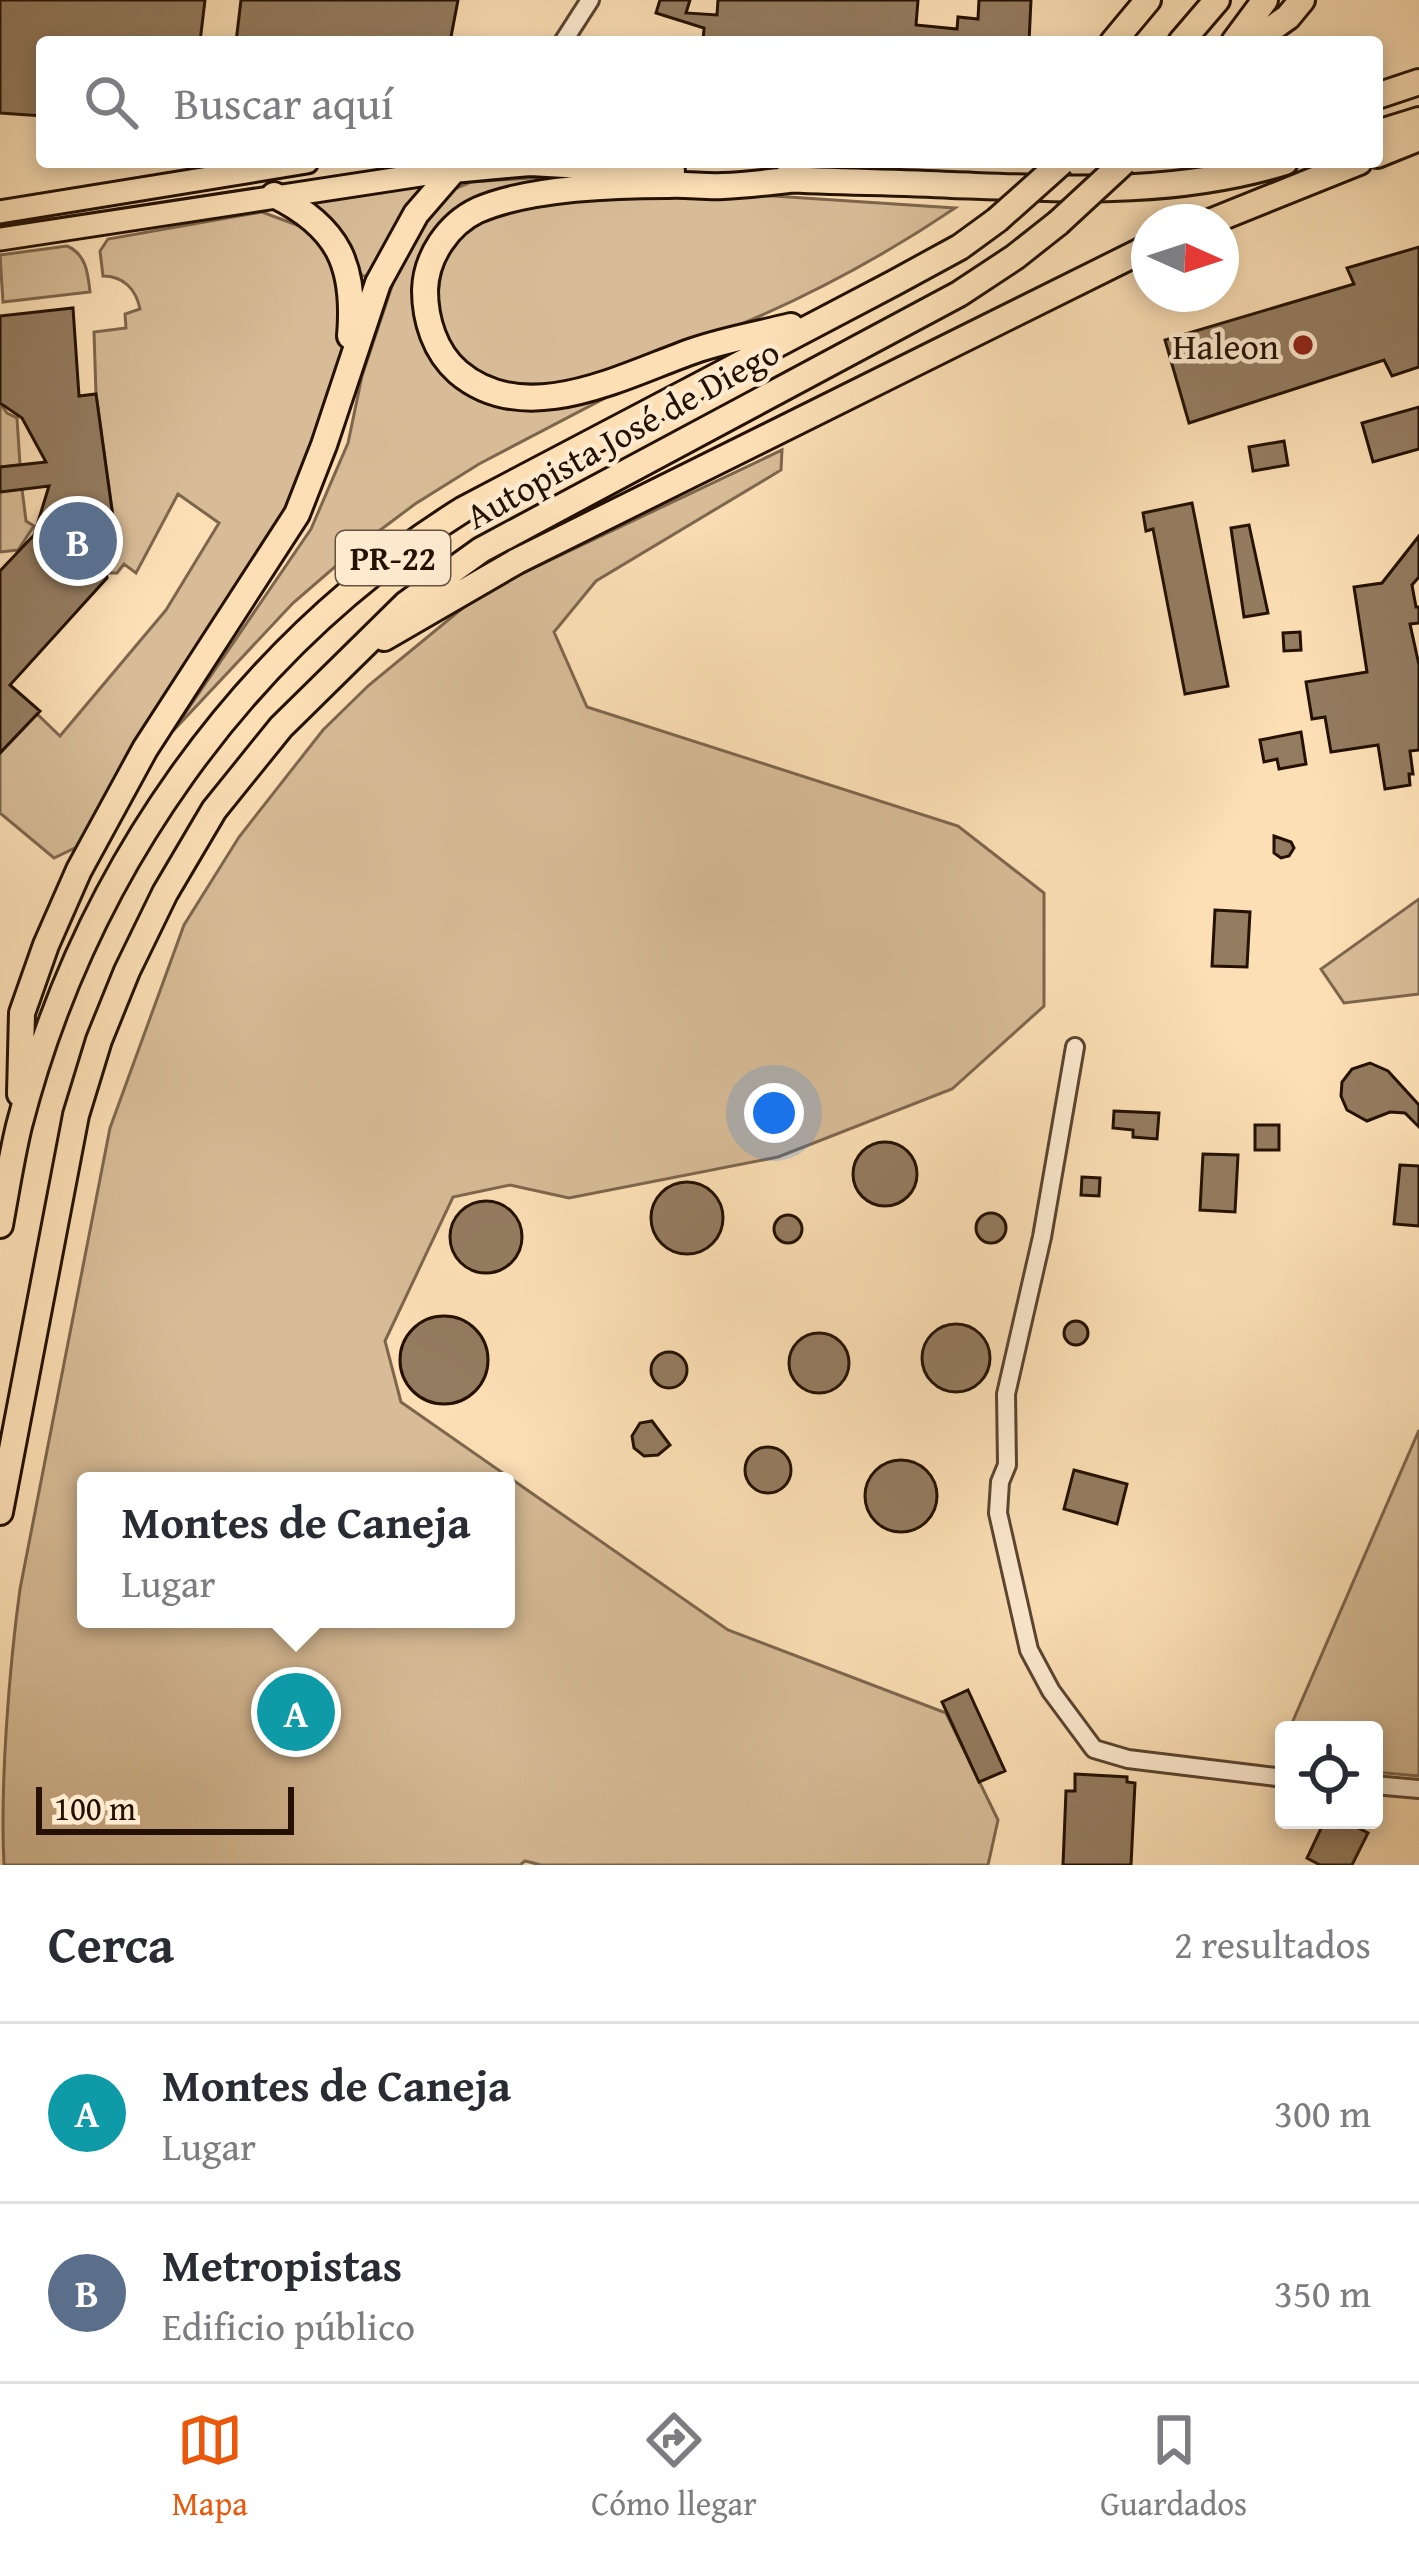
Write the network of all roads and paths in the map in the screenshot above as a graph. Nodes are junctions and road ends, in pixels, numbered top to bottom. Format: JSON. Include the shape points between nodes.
{"nodes":[{"id":1,"x":590,"y":0,"type":"edge"},
{"id":2,"x":1148,"y":0,"type":"edge"},
{"id":3,"x":1217,"y":0,"type":"edge"},
{"id":4,"x":1265,"y":0,"type":"edge"},
{"id":5,"x":1302,"y":0,"type":"edge"},
{"id":6,"x":567,"y":36,"type":"edge"},
{"id":7,"x":1119,"y":36,"type":"edge"},
{"id":8,"x":1186,"y":36,"type":"edge"},
{"id":9,"x":1238,"y":36,"type":"edge"},
{"id":10,"x":1261,"y":36,"type":"edge"},
{"id":11,"x":1419,"y":119,"type":"edge"},
{"id":12,"x":1383,"y":131,"type":"edge"},
{"id":13,"x":1419,"y":138,"type":"edge"},
{"id":14,"x":1383,"y":153,"type":"edge"},
{"id":15,"x":270,"y":168,"type":"edge"},
{"id":16,"x":444,"y":168,"type":"edge"},
{"id":17,"x":455,"y":168,"type":"edge"},
{"id":18,"x":613,"y":168,"type":"edge"},
{"id":19,"x":1055,"y":168,"type":"edge"},
{"id":20,"x":1118,"y":168,"type":"edge"},
{"id":21,"x":1262,"y":168,"type":"edge"},
{"id":22,"x":1344,"y":168,"type":"edge"},
{"id":23,"x":796,"y":179,"type":"junction"},
{"id":24,"x":274,"y":195,"type":"junction"},
{"id":25,"x":1239,"y":210,"type":"edge"},
{"id":26,"x":0,"y":212,"type":"edge"},
{"id":27,"x":0,"y":239,"type":"edge"},
{"id":28,"x":1131,"y":256,"type":"edge"},
{"id":29,"x":823,"y":319,"type":"junction"},
{"id":30,"x":347,"y":375,"type":"junction"},
{"id":31,"x":361,"y":650,"type":"junction"},
{"id":32,"x":1075,"y":1047,"type":"dead end"},
{"id":33,"x":19,"y":1126,"type":"junction"},
{"id":34,"x":0,"y":1226,"type":"edge"},
{"id":35,"x":0,"y":1513,"type":"edge"},
{"id":36,"x":1275,"y":1777,"type":"edge"},
{"id":37,"x":1383,"y":1786,"type":"edge"},
{"id":38,"x":1419,"y":1789,"type":"edge"}],
"edges":[{"from":1,"to":6,"type":"street"},
{"from":2,"to":7,"type":"highway"},
{"from":3,"to":8,"type":"highway"},
{"from":4,"to":9,"type":"highway"},
{"from":5,"to":10,"type":"highway"},
{"from":11,"to":12,"type":"highway"},
{"from":13,"to":14,"type":"highway"},
{"from":15,"to":26,"type":"main road"},
{"from":16,"to":24,"type":"main road"},
{"from":17,"to":30,"type":"highway","via":[[397,244]]},
{"from":18,"to":23,"type":"highway"},
{"from":19,"to":29,"type":"highway","name":"Autopista José de Diego","number":"PR-22","bridge":true,"via":[[960,247]]},
{"from":20,"to":31,"type":"highway","name":"Autopista José de Diego","number":"PR-22","bridge":true,"via":[[1015,257],[959,293],[481,550],[406,604]]},
{"from":21,"to":23,"type":"highway","via":[[1104,189]]},
{"from":22,"to":25,"type":"highway"},
{"from":23,"to":29,"type":"highway","via":[[498,202],[467,215],[436,249],[425,282],[427,318],[445,359],[470,381],[540,397]]},
{"from":24,"to":27,"type":"main road"},
{"from":24,"to":30,"type":"highway","via":[[310,217],[342,254],[353,302]]},
{"from":28,"to":31,"type":"highway","via":[[517,561]]},
{"from":29,"to":33,"type":"highway","name":"Autopista José de Diego","number":"PR-22","via":[[464,509],[401,551],[290,647],[215,729],[114,879],[79,951]]},
{"from":30,"to":33,"type":"highway","via":[[297,514],[133,768],[46,945],[22,1013]]},
{"from":31,"to":35,"type":"highway","name":"Autopista José de Diego","number":"PR-22","via":[[281,727],[214,810],[127,971],[76,1114]]},
{"from":32,"to":36,"type":"street","via":[[1006,1394],[998,1513],[1029,1651],[1094,1748]]},
{"from":33,"to":34,"type":"highway","name":"Autopista José de Diego","number":"PR-22"},
{"from":37,"to":38,"type":"street"}]}
